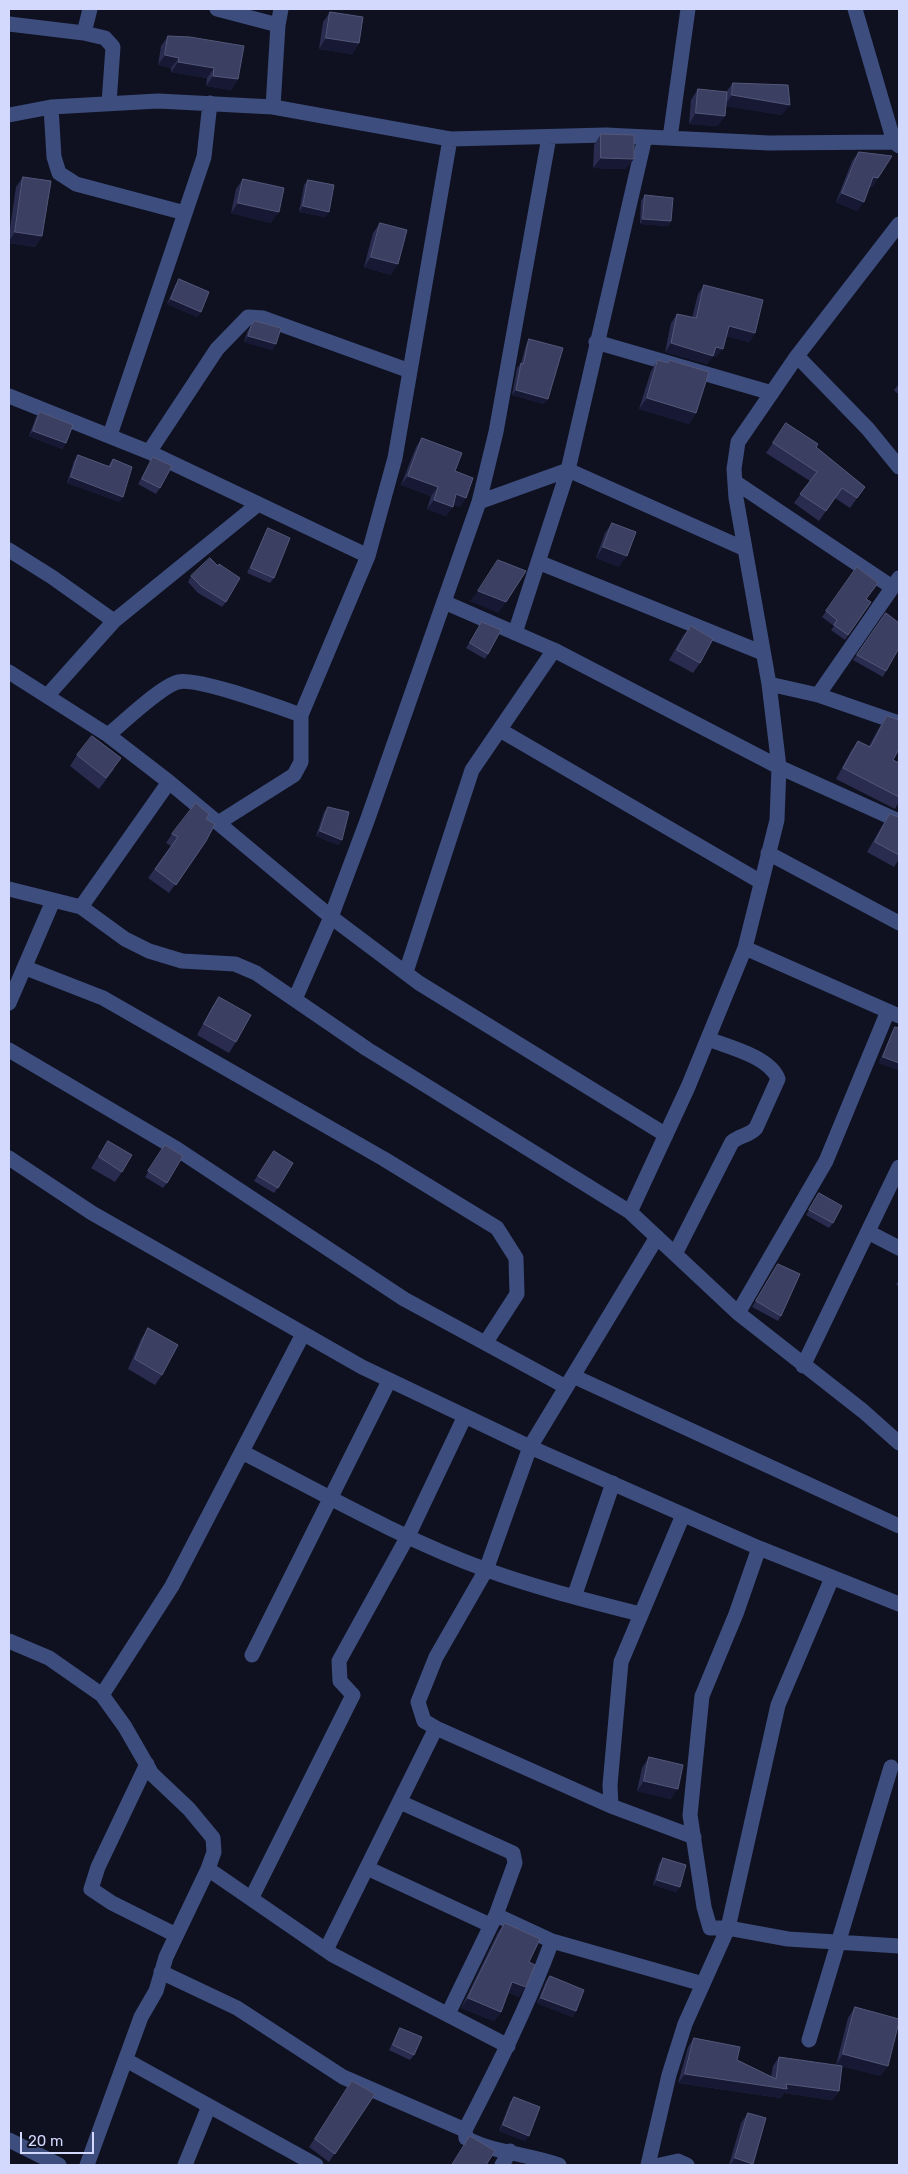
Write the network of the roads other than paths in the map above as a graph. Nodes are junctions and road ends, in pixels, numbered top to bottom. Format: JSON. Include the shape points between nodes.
{"nodes":[{"id":1,"x":90,"y":9,"type":"edge"},
{"id":2,"x":217,"y":9,"type":"edge"},
{"id":3,"x":281,"y":9,"type":"edge"},
{"id":4,"x":688,"y":9,"type":"edge"},
{"id":5,"x":855,"y":9,"type":"edge"},
{"id":6,"x":9,"y":24,"type":"edge"},
{"id":7,"x":278,"y":25,"type":"junction"},
{"id":8,"x":84,"y":33,"type":"junction"},
{"id":9,"x":109,"y":103,"type":"junction"},
{"id":10,"x":210,"y":103,"type":"junction"},
{"id":11,"x":51,"y":106,"type":"junction"},
{"id":12,"x":273,"y":107,"type":"junction"},
{"id":13,"x":9,"y":115,"type":"edge"},
{"id":14,"x":550,"y":137,"type":"junction"},
{"id":15,"x":645,"y":137,"type":"junction"},
{"id":16,"x":670,"y":138,"type":"junction"},
{"id":17,"x":450,"y":139,"type":"junction"},
{"id":18,"x":897,"y":144,"type":"edge"},
{"id":19,"x":185,"y":213,"type":"junction"},
{"id":20,"x":899,"y":224,"type":"edge"},
{"id":21,"x":596,"y":342,"type":"junction"},
{"id":22,"x":797,"y":356,"type":"junction"},
{"id":23,"x":410,"y":371,"type":"junction"},
{"id":24,"x":772,"y":393,"type":"junction"},
{"id":25,"x":9,"y":396,"type":"edge"},
{"id":26,"x":110,"y":435,"type":"junction"},
{"id":27,"x":149,"y":452,"type":"junction"},
{"id":28,"x":899,"y":467,"type":"edge"},
{"id":29,"x":568,"y":470,"type":"junction"},
{"id":30,"x":735,"y":482,"type":"junction"},
{"id":31,"x":478,"y":502,"type":"junction"},
{"id":32,"x":257,"y":505,"type":"junction"},
{"id":33,"x":745,"y":549,"type":"junction"},
{"id":34,"x":9,"y":550,"type":"edge"},
{"id":35,"x":368,"y":556,"type":"junction"},
{"id":36,"x":538,"y":562,"type":"junction"},
{"id":37,"x":896,"y":582,"type":"edge"},
{"id":38,"x":444,"y":602,"type":"junction"},
{"id":39,"x":114,"y":621,"type":"junction"},
{"id":40,"x":515,"y":633,"type":"junction"},
{"id":41,"x":554,"y":650,"type":"junction"},
{"id":42,"x":763,"y":653,"type":"junction"},
{"id":43,"x":9,"y":672,"type":"edge"},
{"id":44,"x":768,"y":684,"type":"junction"},
{"id":45,"x":818,"y":695,"type":"junction"},
{"id":46,"x":48,"y":696,"type":"junction"},
{"id":47,"x":301,"y":715,"type":"junction"},
{"id":48,"x":899,"y":723,"type":"edge"},
{"id":49,"x":500,"y":730,"type":"junction"},
{"id":50,"x":108,"y":736,"type":"junction"},
{"id":51,"x":779,"y":767,"type":"junction"},
{"id":52,"x":169,"y":782,"type":"junction"},
{"id":53,"x":899,"y":821,"type":"edge"},
{"id":54,"x":218,"y":823,"type":"junction"},
{"id":55,"x":768,"y":853,"type":"junction"},
{"id":56,"x":761,"y":882,"type":"junction"},
{"id":57,"x":9,"y":889,"type":"edge"},
{"id":58,"x":52,"y":901,"type":"junction"},
{"id":59,"x":81,"y":907,"type":"junction"},
{"id":60,"x":331,"y":917,"type":"junction"},
{"id":61,"x":899,"y":924,"type":"edge"},
{"id":62,"x":745,"y":948,"type":"junction"},
{"id":63,"x":26,"y":968,"type":"junction"},
{"id":64,"x":406,"y":972,"type":"junction"},
{"id":65,"x":295,"y":999,"type":"junction"},
{"id":66,"x":9,"y":1003,"type":"edge"},
{"id":67,"x":894,"y":1013,"type":"edge"},
{"id":68,"x":708,"y":1039,"type":"junction"},
{"id":69,"x":9,"y":1050,"type":"edge"},
{"id":70,"x":666,"y":1135,"type":"junction"},
{"id":71,"x":9,"y":1158,"type":"edge"},
{"id":72,"x":899,"y":1167,"type":"edge"},
{"id":73,"x":630,"y":1212,"type":"junction"},
{"id":74,"x":868,"y":1232,"type":"junction"},
{"id":75,"x":657,"y":1238,"type":"junction"},
{"id":76,"x":899,"y":1248,"type":"edge"},
{"id":77,"x":675,"y":1254,"type":"junction"},
{"id":78,"x":738,"y":1313,"type":"junction"},
{"id":79,"x":303,"y":1334,"type":"junction"},
{"id":80,"x":486,"y":1342,"type":"junction"},
{"id":81,"x":803,"y":1366,"type":"junction"},
{"id":82,"x":390,"y":1380,"type":"junction"},
{"id":83,"x":570,"y":1381,"type":"junction"},
{"id":84,"x":465,"y":1416,"type":"junction"},
{"id":85,"x":899,"y":1443,"type":"edge"},
{"id":86,"x":530,"y":1447,"type":"junction"},
{"id":87,"x":242,"y":1452,"type":"junction"},
{"id":88,"x":613,"y":1484,"type":"junction"},
{"id":89,"x":331,"y":1497,"type":"junction"},
{"id":90,"x":683,"y":1515,"type":"junction"},
{"id":91,"x":899,"y":1526,"type":"edge"},
{"id":92,"x":408,"y":1536,"type":"junction"},
{"id":93,"x":759,"y":1548,"type":"junction"},
{"id":94,"x":486,"y":1570,"type":"junction"},
{"id":95,"x":832,"y":1578,"type":"junction"},
{"id":96,"x":574,"y":1597,"type":"junction"},
{"id":97,"x":899,"y":1604,"type":"edge"},
{"id":98,"x":640,"y":1614,"type":"junction"},
{"id":99,"x":9,"y":1641,"type":"edge"},
{"id":100,"x":252,"y":1655,"type":"dead end"},
{"id":101,"x":102,"y":1695,"type":"junction"},
{"id":102,"x":436,"y":1728,"type":"junction"},
{"id":103,"x":147,"y":1764,"type":"junction"},
{"id":104,"x":891,"y":1767,"type":"dead end"},
{"id":105,"x":400,"y":1802,"type":"junction"},
{"id":106,"x":611,"y":1806,"type":"junction"},
{"id":107,"x":694,"y":1838,"type":"junction"},
{"id":108,"x":367,"y":1868,"type":"junction"},
{"id":109,"x":208,"y":1869,"type":"junction"},
{"id":110,"x":252,"y":1897,"type":"junction"},
{"id":111,"x":493,"y":1920,"type":"junction"},
{"id":112,"x":728,"y":1928,"type":"junction"},
{"id":113,"x":176,"y":1935,"type":"junction"},
{"id":114,"x":552,"y":1940,"type":"junction"},
{"id":115,"x":840,"y":1942,"type":"junction"},
{"id":116,"x":899,"y":1946,"type":"edge"},
{"id":117,"x":326,"y":1950,"type":"junction"},
{"id":118,"x":161,"y":1972,"type":"junction"},
{"id":119,"x":703,"y":1984,"type":"junction"},
{"id":120,"x":448,"y":2014,"type":"junction"},
{"id":121,"x":809,"y":2040,"type":"dead end"},
{"id":122,"x":508,"y":2046,"type":"junction"},
{"id":123,"x":126,"y":2060,"type":"junction"},
{"id":124,"x":209,"y":2106,"type":"junction"},
{"id":125,"x":465,"y":2130,"type":"junction"},
{"id":126,"x":9,"y":2140,"type":"edge"},
{"id":127,"x":510,"y":2151,"type":"junction"},
{"id":128,"x":59,"y":2165,"type":"edge"},
{"id":129,"x":87,"y":2165,"type":"edge"},
{"id":130,"x":185,"y":2165,"type":"edge"},
{"id":131,"x":316,"y":2165,"type":"edge"},
{"id":132,"x":502,"y":2165,"type":"edge"},
{"id":133,"x":559,"y":2165,"type":"edge"},
{"id":134,"x":648,"y":2165,"type":"edge"},
{"id":135,"x":660,"y":2165,"type":"edge"},
{"id":136,"x":687,"y":2165,"type":"edge"}],
"edges":[{"from":1,"to":8,"type":"street"},
{"from":2,"to":7,"type":"street"},
{"from":3,"to":7,"type":"street"},
{"from":4,"to":16,"type":"street"},
{"from":5,"to":18,"type":"street"},
{"from":6,"to":8,"type":"street"},
{"from":7,"to":12,"type":"street"},
{"from":8,"to":9,"type":"street","via":[[105,38],[112,47]]},
{"from":9,"to":10,"type":"street"},
{"from":9,"to":11,"type":"street"},
{"from":10,"to":12,"type":"street"},
{"from":10,"to":19,"type":"street","via":[[204,157]]},
{"from":11,"to":13,"type":"street"},
{"from":11,"to":19,"type":"street","via":[[54,157],[59,173],[76,184]]},
{"from":12,"to":17,"type":"street"},
{"from":14,"to":15,"type":"street"},
{"from":14,"to":17,"type":"street"},
{"from":14,"to":31,"type":"street","via":[[496,432]]},
{"from":15,"to":16,"type":"street"},
{"from":15,"to":21,"type":"street"},
{"from":16,"to":18,"type":"street"},
{"from":17,"to":23,"type":"street"},
{"from":19,"to":26,"type":"street"},
{"from":20,"to":22,"type":"street"},
{"from":21,"to":24,"type":"street"},
{"from":21,"to":29,"type":"street"},
{"from":22,"to":24,"type":"street"},
{"from":22,"to":28,"type":"street","via":[[868,429]]},
{"from":23,"to":27,"type":"street","via":[[263,318],[248,317],[217,349]]},
{"from":23,"to":35,"type":"street","via":[[395,458]]},
{"from":24,"to":30,"type":"street","via":[[738,442]]},
{"from":25,"to":26,"type":"street"},
{"from":26,"to":27,"type":"street"},
{"from":27,"to":32,"type":"street"},
{"from":29,"to":31,"type":"street"},
{"from":29,"to":33,"type":"street"},
{"from":29,"to":36,"type":"street"},
{"from":30,"to":33,"type":"street"},
{"from":30,"to":37,"type":"street"},
{"from":31,"to":38,"type":"street"},
{"from":32,"to":35,"type":"street"},
{"from":32,"to":39,"type":"street"},
{"from":33,"to":42,"type":"street"},
{"from":34,"to":39,"type":"street"},
{"from":35,"to":47,"type":"street"},
{"from":36,"to":40,"type":"street"},
{"from":36,"to":42,"type":"street"},
{"from":37,"to":45,"type":"street"},
{"from":38,"to":40,"type":"street"},
{"from":38,"to":60,"type":"street"},
{"from":39,"to":46,"type":"street"},
{"from":40,"to":41,"type":"street"},
{"from":41,"to":49,"type":"street"},
{"from":41,"to":51,"type":"street"},
{"from":42,"to":44,"type":"street"},
{"from":43,"to":46,"type":"street"},
{"from":44,"to":45,"type":"street"},
{"from":44,"to":51,"type":"street"},
{"from":45,"to":48,"type":"street"},
{"from":46,"to":50,"type":"street"},
{"from":47,"to":50,"type":"street","via":[[208,686],[178,682],[165,688]]},
{"from":47,"to":54,"type":"street","via":[[301,762],[294,775]]},
{"from":49,"to":56,"type":"street"},
{"from":49,"to":64,"type":"street","via":[[472,770]]},
{"from":50,"to":52,"type":"street"},
{"from":51,"to":53,"type":"street"},
{"from":51,"to":55,"type":"street","via":[[776,820]]},
{"from":52,"to":54,"type":"street"},
{"from":52,"to":59,"type":"street"},
{"from":54,"to":60,"type":"street"},
{"from":55,"to":56,"type":"street"},
{"from":55,"to":61,"type":"street"},
{"from":56,"to":62,"type":"street"},
{"from":57,"to":58,"type":"street"},
{"from":58,"to":59,"type":"street"},
{"from":58,"to":63,"type":"street"},
{"from":59,"to":65,"type":"street","via":[[125,939],[149,951],[182,961],[235,964],[256,973]]},
{"from":60,"to":64,"type":"street"},
{"from":60,"to":65,"type":"street"},
{"from":62,"to":67,"type":"street"},
{"from":62,"to":68,"type":"street"},
{"from":63,"to":66,"type":"street"},
{"from":63,"to":80,"type":"street","via":[[103,998],[384,1158],[497,1228],[516,1258],[517,1294]]},
{"from":64,"to":70,"type":"street"},
{"from":65,"to":73,"type":"street","via":[[367,1049]]},
{"from":67,"to":78,"type":"street","via":[[826,1161]]},
{"from":68,"to":70,"type":"street"},
{"from":68,"to":77,"type":"street","via":[[766,1063],[778,1079],[756,1128],[751,1134],[732,1142]]},
{"from":69,"to":80,"type":"street","via":[[177,1149],[404,1299]]},
{"from":70,"to":73,"type":"street"},
{"from":71,"to":79,"type":"street","via":[[92,1214]]},
{"from":72,"to":74,"type":"street"},
{"from":73,"to":75,"type":"street"},
{"from":74,"to":76,"type":"street"},
{"from":74,"to":81,"type":"street"},
{"from":75,"to":77,"type":"street"},
{"from":75,"to":83,"type":"street"},
{"from":77,"to":78,"type":"street"},
{"from":78,"to":81,"type":"street"},
{"from":79,"to":82,"type":"street"},
{"from":79,"to":87,"type":"street"},
{"from":80,"to":83,"type":"street"},
{"from":81,"to":85,"type":"street"},
{"from":82,"to":84,"type":"street"},
{"from":82,"to":89,"type":"street"},
{"from":83,"to":86,"type":"street"},
{"from":83,"to":91,"type":"street"},
{"from":84,"to":86,"type":"street"},
{"from":84,"to":92,"type":"street"},
{"from":86,"to":88,"type":"street"},
{"from":86,"to":94,"type":"street"},
{"from":87,"to":89,"type":"street"},
{"from":87,"to":101,"type":"street","via":[[172,1586]]},
{"from":88,"to":90,"type":"street"},
{"from":88,"to":96,"type":"street"},
{"from":89,"to":92,"type":"street"},
{"from":89,"to":100,"type":"street"},
{"from":90,"to":93,"type":"street"},
{"from":90,"to":98,"type":"street"},
{"from":92,"to":94,"type":"street"},
{"from":92,"to":110,"type":"street","via":[[339,1661],[340,1681],[353,1695]]},
{"from":93,"to":95,"type":"street"},
{"from":93,"to":107,"type":"street","via":[[702,1696],[690,1815]]},
{"from":94,"to":96,"type":"street"},
{"from":94,"to":102,"type":"street","via":[[436,1657],[418,1702],[424,1721]]},
{"from":95,"to":97,"type":"street"},
{"from":95,"to":112,"type":"street","via":[[778,1705]]},
{"from":96,"to":98,"type":"street"},
{"from":98,"to":106,"type":"street","via":[[622,1662],[610,1785]]},
{"from":99,"to":101,"type":"street","via":[[48,1658]]},
{"from":101,"to":103,"type":"street"},
{"from":102,"to":105,"type":"street"},
{"from":102,"to":106,"type":"street"},
{"from":103,"to":109,"type":"street","via":[[152,1774],[213,1838],[214,1852]]},
{"from":103,"to":113,"type":"street","via":[[98,1867],[91,1889]]},
{"from":104,"to":115,"type":"street"},
{"from":105,"to":108,"type":"street"},
{"from":105,"to":111,"type":"street","via":[[513,1853],[515,1863]]},
{"from":106,"to":107,"type":"street"},
{"from":107,"to":112,"type":"street","via":[[710,1928]]},
{"from":108,"to":111,"type":"street"},
{"from":108,"to":117,"type":"street"},
{"from":109,"to":110,"type":"street"},
{"from":109,"to":113,"type":"street"},
{"from":110,"to":117,"type":"street"},
{"from":111,"to":114,"type":"street"},
{"from":111,"to":120,"type":"street"},
{"from":112,"to":115,"type":"street","via":[[788,1939]]},
{"from":112,"to":119,"type":"street"},
{"from":113,"to":118,"type":"street"},
{"from":114,"to":119,"type":"street"},
{"from":114,"to":122,"type":"street","via":[[533,1993]]},
{"from":115,"to":116,"type":"street"},
{"from":115,"to":121,"type":"street"},
{"from":117,"to":120,"type":"street"},
{"from":118,"to":123,"type":"street"},
{"from":118,"to":125,"type":"street","via":[[237,2008],[343,2077]]},
{"from":119,"to":134,"type":"street","via":[[685,2024],[669,2075]]},
{"from":120,"to":122,"type":"street"},
{"from":122,"to":125,"type":"street"},
{"from":123,"to":124,"type":"street"},
{"from":123,"to":129,"type":"street"},
{"from":124,"to":130,"type":"street"},
{"from":124,"to":131,"type":"street"},
{"from":125,"to":127,"type":"street","via":[[466,2138],[476,2143]]},
{"from":126,"to":128,"type":"street"},
{"from":127,"to":132,"type":"street"},
{"from":127,"to":133,"type":"street"},
{"from":135,"to":136,"type":"street","via":[[678,2161]]}]}
